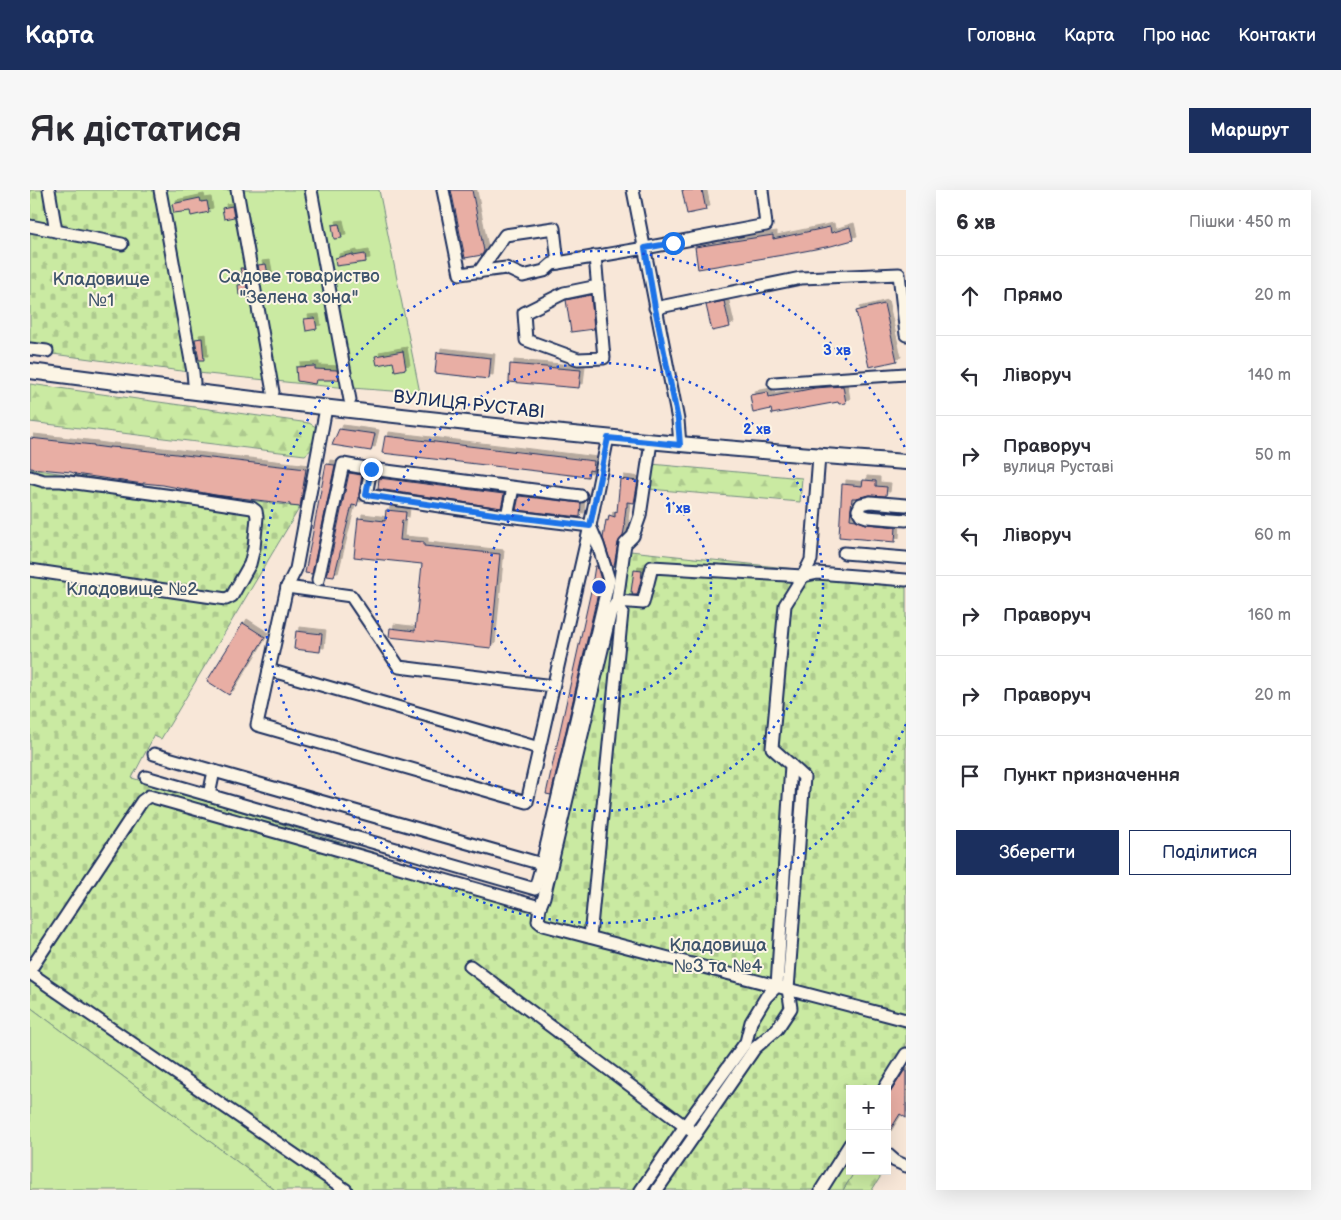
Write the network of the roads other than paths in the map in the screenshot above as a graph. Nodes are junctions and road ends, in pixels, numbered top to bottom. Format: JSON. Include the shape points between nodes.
{"nodes":[{"id":1,"x":48,"y":190,"type":"edge"},
{"id":2,"x":160,"y":190,"type":"edge"},
{"id":3,"x":237,"y":190,"type":"edge"},
{"id":4,"x":311,"y":190,"type":"edge"},
{"id":5,"x":443,"y":190,"type":"edge"},
{"id":6,"x":633,"y":190,"type":"edge"},
{"id":7,"x":762,"y":190,"type":"edge"},
{"id":8,"x":30,"y":226,"type":"edge"},
{"id":9,"x":56,"y":231,"type":"junction"},
{"id":10,"x":122,"y":244,"type":"dead end"},
{"id":11,"x":645,"y":248,"type":"junction"},
{"id":12,"x":595,"y":256,"type":"junction"},
{"id":13,"x":558,"y":263,"type":"junction"},
{"id":14,"x":479,"y":272,"type":"junction"},
{"id":15,"x":902,"y":272,"type":"edge"},
{"id":16,"x":598,"y":286,"type":"junction"},
{"id":17,"x":655,"y":308,"type":"junction"},
{"id":18,"x":906,"y":335,"type":"edge"},
{"id":19,"x":30,"y":349,"type":"edge"},
{"id":20,"x":48,"y":351,"type":"dead end"},
{"id":21,"x":30,"y":371,"type":"edge"},
{"id":22,"x":906,"y":374,"type":"edge"},
{"id":23,"x":194,"y":383,"type":"dead end"},
{"id":24,"x":774,"y":383,"type":"dead end"},
{"id":25,"x":273,"y":392,"type":"dead end"},
{"id":26,"x":350,"y":400,"type":"dead end"},
{"id":27,"x":326,"y":408,"type":"junction"},
{"id":28,"x":608,"y":438,"type":"junction"},
{"id":29,"x":651,"y":442,"type":"junction"},
{"id":30,"x":680,"y":445,"type":"junction"},
{"id":31,"x":819,"y":456,"type":"junction"},
{"id":32,"x":906,"y":462,"type":"edge"},
{"id":33,"x":371,"y":469,"type":"junction"},
{"id":34,"x":30,"y":477,"type":"edge"},
{"id":35,"x":513,"y":488,"type":"junction"},
{"id":36,"x":581,"y":496,"type":"dead end"},
{"id":37,"x":906,"y":505,"type":"edge"},
{"id":38,"x":507,"y":516,"type":"junction"},
{"id":39,"x":906,"y":520,"type":"edge"},
{"id":40,"x":590,"y":526,"type":"junction"},
{"id":41,"x":844,"y":553,"type":"dead end"},
{"id":42,"x":906,"y":558,"type":"edge"},
{"id":43,"x":30,"y":570,"type":"edge"},
{"id":44,"x":803,"y":576,"type":"junction"},
{"id":45,"x":318,"y":580,"type":"dead end"},
{"id":46,"x":906,"y":580,"type":"edge"},
{"id":47,"x":287,"y":587,"type":"junction"},
{"id":48,"x":617,"y":601,"type":"junction"},
{"id":49,"x":269,"y":670,"type":"junction"},
{"id":50,"x":553,"y":686,"type":"junction"},
{"id":51,"x":539,"y":748,"type":"junction"},
{"id":52,"x":154,"y":754,"type":"dead end"},
{"id":53,"x":214,"y":771,"type":"junction"},
{"id":54,"x":146,"y":777,"type":"dead end"},
{"id":55,"x":208,"y":795,"type":"junction"},
{"id":56,"x":542,"y":864,"type":"junction"},
{"id":57,"x":540,"y":907,"type":"junction"},
{"id":58,"x":590,"y":937,"type":"junction"},
{"id":59,"x":470,"y":966,"type":"dead end"},
{"id":60,"x":30,"y":972,"type":"edge"},
{"id":61,"x":783,"y":987,"type":"junction"},
{"id":62,"x":906,"y":1020,"type":"edge"},
{"id":63,"x":906,"y":1054,"type":"edge"},
{"id":64,"x":887,"y":1085,"type":"edge"},
{"id":65,"x":685,"y":1126,"type":"junction"},
{"id":66,"x":696,"y":1134,"type":"junction"},
{"id":67,"x":846,"y":1150,"type":"edge"},
{"id":68,"x":891,"y":1158,"type":"edge"},
{"id":69,"x":906,"y":1166,"type":"edge"},
{"id":70,"x":346,"y":1190,"type":"edge"},
{"id":71,"x":641,"y":1190,"type":"edge"},
{"id":72,"x":657,"y":1190,"type":"edge"},
{"id":73,"x":821,"y":1190,"type":"edge"}],
"edges":[{"from":1,"to":9,"type":"street"},
{"from":2,"to":23,"type":"street"},
{"from":3,"to":25,"type":"street"},
{"from":4,"to":26,"type":"street"},
{"from":5,"to":14,"type":"street","via":[[460,274]]},
{"from":6,"to":11,"type":"street"},
{"from":7,"to":11,"type":"street","via":[[766,225]]},
{"from":8,"to":9,"type":"street"},
{"from":9,"to":10,"type":"street"},
{"from":11,"to":12,"type":"street"},
{"from":11,"to":17,"type":"street"},
{"from":12,"to":13,"type":"street"},
{"from":12,"to":16,"type":"street"},
{"from":13,"to":14,"type":"street","via":[[544,271],[523,276],[506,268]]},
{"from":13,"to":14,"type":"street","via":[[554,228],[505,235]]},
{"from":15,"to":17,"type":"street","via":[[801,278]]},
{"from":15,"to":18,"type":"street"},
{"from":16,"to":16,"type":"street","via":[[604,358],[578,359],[526,340],[524,313],[564,293]]},
{"from":17,"to":30,"type":"street","via":[[678,420]]},
{"from":19,"to":20,"type":"street"},
{"from":21,"to":27,"type":"main road","name":"ВУЛИЦЯ РУСТАВІ"},
{"from":22,"to":24,"type":"street"},
{"from":27,"to":28,"type":"main road","name":"ВУЛИЦЯ РУСТАВІ"},
{"from":27,"to":47,"type":"street","via":[[296,569]]},
{"from":28,"to":29,"type":"main road","name":"ВУЛИЦЯ РУСТАВІ"},
{"from":28,"to":40,"type":"street"},
{"from":29,"to":30,"type":"main road","name":"ВУЛИЦЯ РУСТАВІ"},
{"from":29,"to":48,"type":"street","via":[[640,516],[624,550]]},
{"from":30,"to":31,"type":"main road","name":"ВУЛИЦЯ РУСТАВІ"},
{"from":31,"to":32,"type":"main road","name":"ВУЛИЦЯ РУСТАВІ"},
{"from":31,"to":44,"type":"street","via":[[811,560]]},
{"from":33,"to":35,"type":"street"},
{"from":33,"to":38,"type":"street","via":[[366,495]]},
{"from":33,"to":45,"type":"street","via":[[343,464]]},
{"from":34,"to":43,"type":"street","via":[[44,482],[61,481],[252,508],[257,517],[250,564],[232,596],[226,599]]},
{"from":35,"to":36,"type":"street"},
{"from":35,"to":38,"type":"street"},
{"from":37,"to":39,"type":"street","via":[[870,502],[861,504],[858,510],[866,517]]},
{"from":38,"to":40,"type":"street"},
{"from":40,"to":50,"type":"street"},
{"from":40,"to":56,"type":"street","via":[[609,580]]},
{"from":41,"to":42,"type":"street"},
{"from":44,"to":46,"type":"street","via":[[817,573]]},
{"from":44,"to":48,"type":"street","via":[[652,567],[643,603]]},
{"from":44,"to":61,"type":"street","via":[[785,605],[772,748],[791,765]]},
{"from":47,"to":49,"type":"street"},
{"from":47,"to":50,"type":"street","via":[[351,596],[399,667]]},
{"from":48,"to":57,"type":"street","via":[[611,611]]},
{"from":48,"to":58,"type":"street","via":[[622,612]]},
{"from":49,"to":51,"type":"street"},
{"from":49,"to":51,"type":"street","via":[[257,725],[527,802]]},
{"from":50,"to":51,"type":"street"},
{"from":52,"to":53,"type":"street"},
{"from":53,"to":55,"type":"street"},
{"from":53,"to":56,"type":"street"},
{"from":54,"to":55,"type":"street"},
{"from":55,"to":56,"type":"street","via":[[535,889]]},
{"from":57,"to":58,"type":"street","via":[[538,921],[543,925]]},
{"from":57,"to":60,"type":"street","via":[[149,796],[142,800]]},
{"from":58,"to":61,"type":"street"},
{"from":59,"to":65,"type":"street"},
{"from":60,"to":70,"type":"street"},
{"from":61,"to":62,"type":"street"},
{"from":61,"to":65,"type":"street","via":[[766,997],[751,1022],[746,1042]]},
{"from":61,"to":66,"type":"street","via":[[791,1008],[777,1029],[755,1048]]},
{"from":63,"to":64,"type":"street"},
{"from":65,"to":66,"type":"street"},
{"from":65,"to":71,"type":"street"},
{"from":66,"to":72,"type":"street"},
{"from":67,"to":73,"type":"street"},
{"from":68,"to":69,"type":"street"}]}
